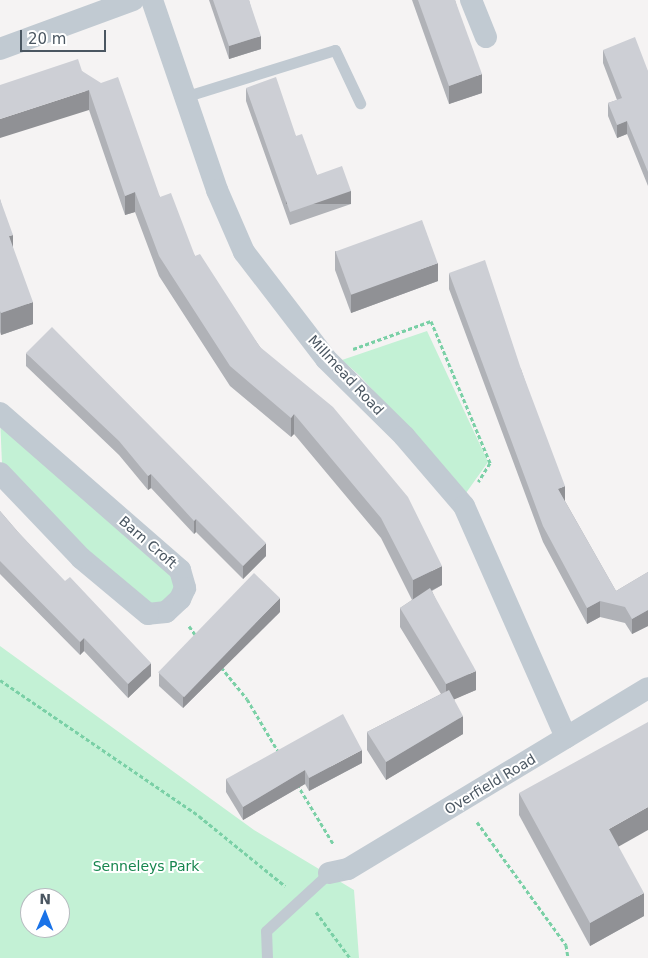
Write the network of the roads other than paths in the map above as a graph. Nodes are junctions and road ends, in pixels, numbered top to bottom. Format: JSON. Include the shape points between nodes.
{"nodes":[{"id":1,"x":133,"y":0,"type":"edge"},
{"id":2,"x":152,"y":0,"type":"edge"},
{"id":3,"x":471,"y":0,"type":"edge"},
{"id":4,"x":486,"y":37,"type":"dead end"},
{"id":5,"x":0,"y":49,"type":"edge"},
{"id":6,"x":184,"y":97,"type":"junction"},
{"id":7,"x":360,"y":103,"type":"dead end"},
{"id":8,"x":0,"y":413,"type":"edge"},
{"id":9,"x":0,"y":473,"type":"edge"},
{"id":10,"x":648,"y":688,"type":"edge"},
{"id":11,"x":566,"y":736,"type":"junction"},
{"id":12,"x":338,"y":871,"type":"joint"},
{"id":13,"x":267,"y":958,"type":"edge"}],
"edges":[{"from":1,"to":5,"type":"street"},
{"from":2,"to":6,"type":"street","name":"Millmead Road"},
{"from":3,"to":4,"type":"street"},
{"from":6,"to":7,"type":"lane","via":[[335,50]]},
{"from":6,"to":11,"type":"street","name":"Millmead Road","via":[[244,252],[326,359],[404,436],[464,506]]},
{"from":8,"to":9,"type":"street","name":"Barn Croft","via":[[180,570],[185,588],[180,599],[166,612],[148,614],[81,558]]},
{"from":10,"to":11,"type":"street","name":"Overfield Road"},
{"from":11,"to":12,"type":"street","name":"Overfield Road","via":[[462,801]]},
{"from":12,"to":13,"type":"lane","via":[[266,931]]}]}
